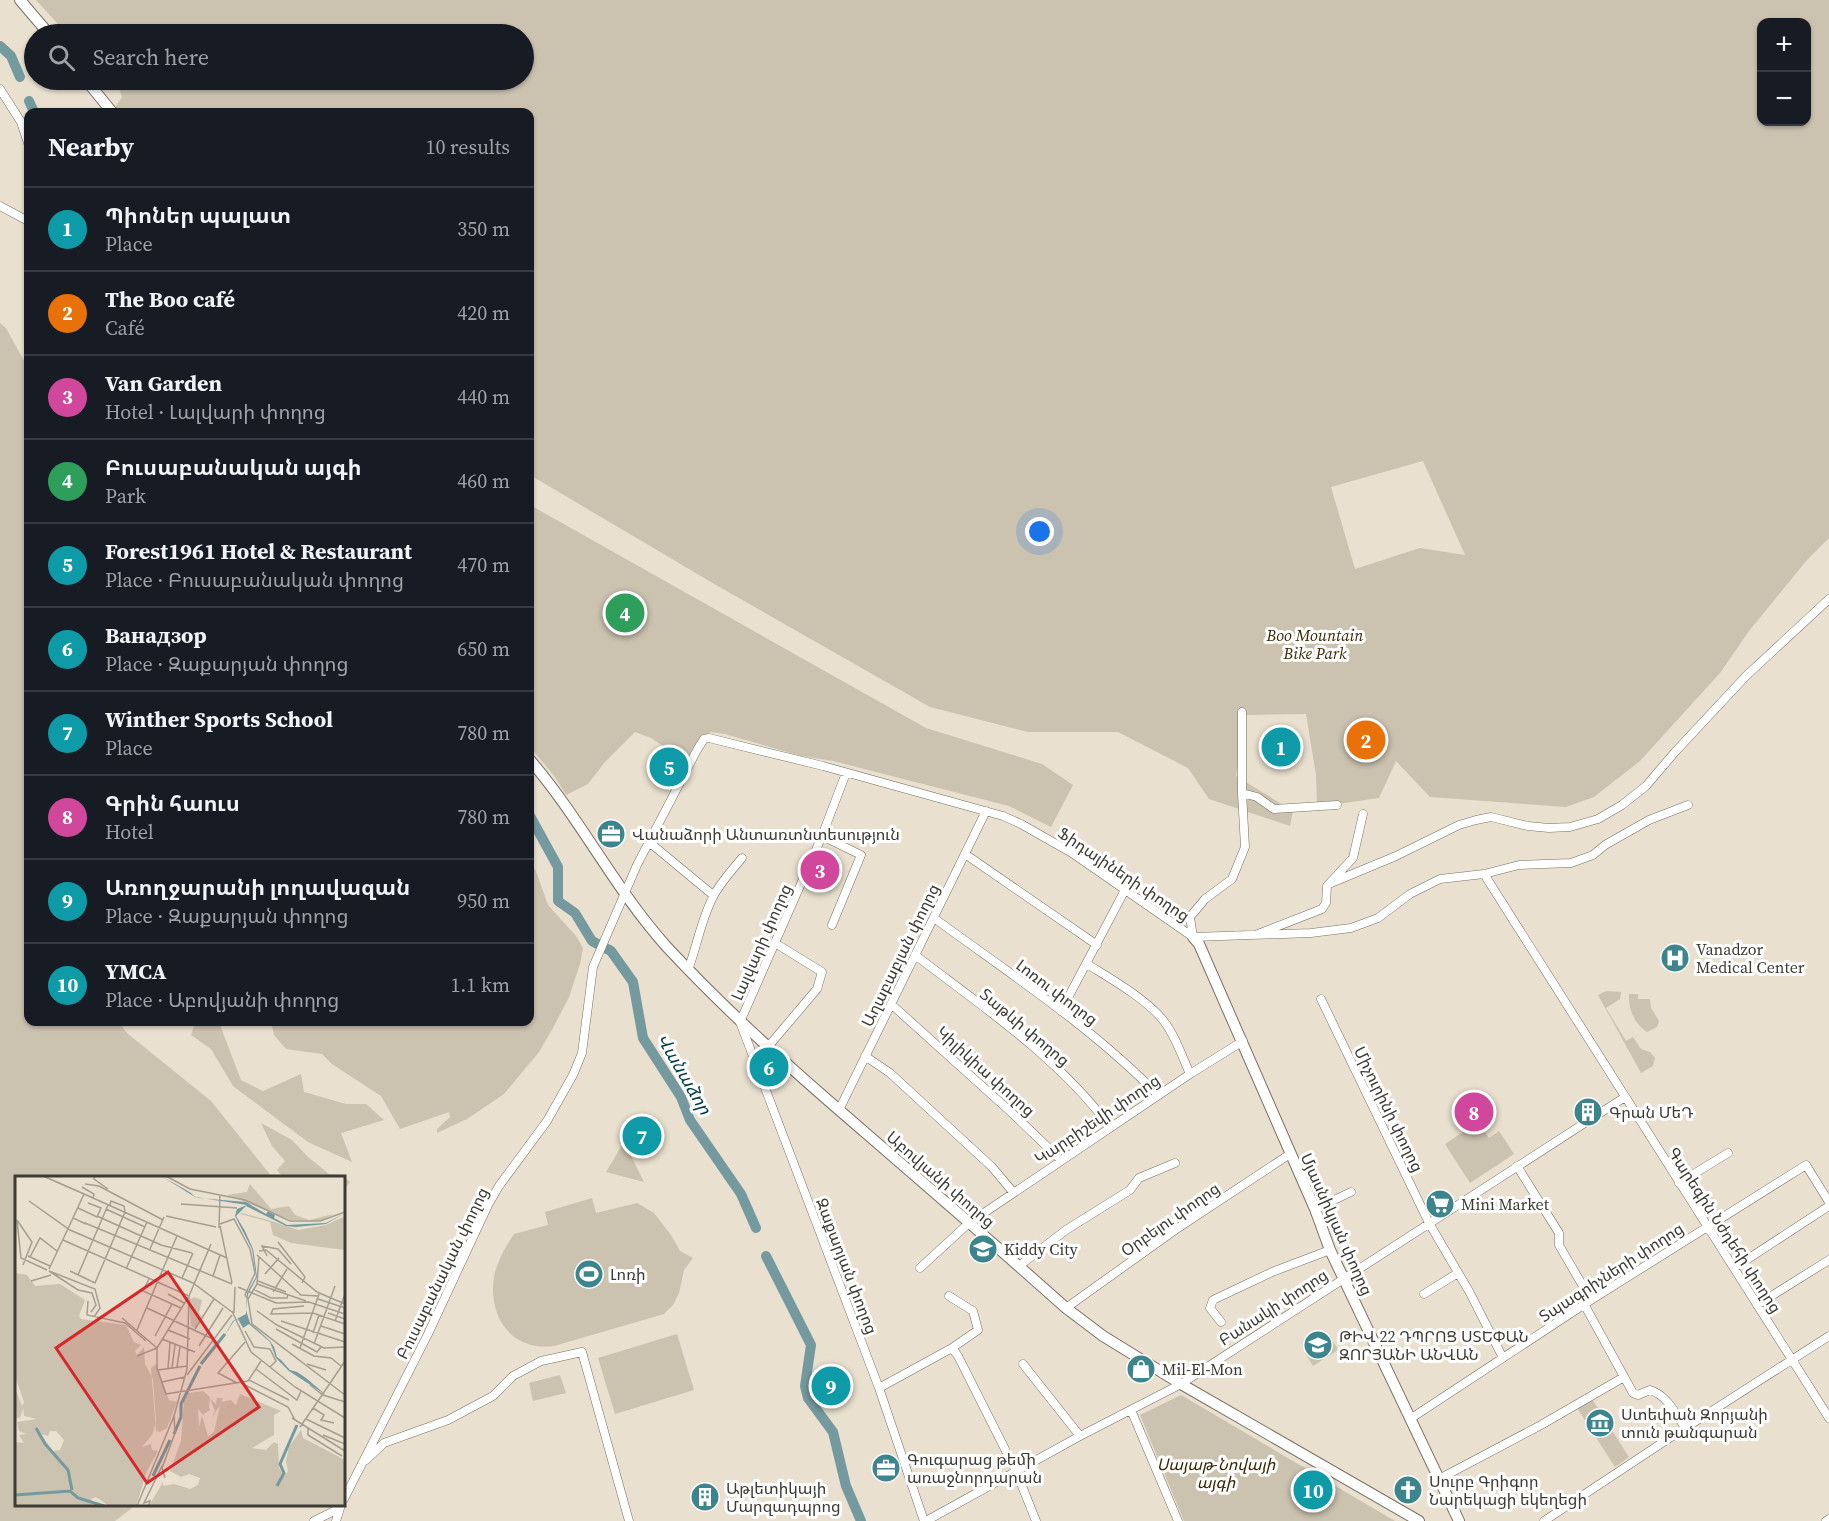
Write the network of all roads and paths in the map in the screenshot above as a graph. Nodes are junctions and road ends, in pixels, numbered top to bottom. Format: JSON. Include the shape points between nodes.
{"nodes":[{"id":1,"x":20,"y":0,"type":"edge"},
{"id":2,"x":40,"y":24,"type":"edge"},
{"id":3,"x":0,"y":89,"type":"edge"},
{"id":4,"x":95,"y":90,"type":"edge"},
{"id":5,"x":109,"y":108,"type":"edge"},
{"id":6,"x":24,"y":131,"type":"edge"},
{"id":7,"x":0,"y":206,"type":"edge"},
{"id":8,"x":24,"y":220,"type":"edge"},
{"id":9,"x":1829,"y":599,"type":"edge"},
{"id":10,"x":1242,"y":712,"type":"dead end"},
{"id":11,"x":709,"y":738,"type":"joint"},
{"id":12,"x":534,"y":765,"type":"edge"},
{"id":13,"x":846,"y":773,"type":"junction"},
{"id":14,"x":1242,"y":792,"type":"junction"},
{"id":15,"x":1337,"y":805,"type":"dead end"},
{"id":16,"x":1688,"y":806,"type":"dead end"},
{"id":17,"x":986,"y":811,"type":"junction"},
{"id":18,"x":1363,"y":814,"type":"dead end"},
{"id":19,"x":822,"y":836,"type":"junction"},
{"id":20,"x":649,"y":842,"type":"junction"},
{"id":21,"x":965,"y":854,"type":"junction"},
{"id":22,"x":742,"y":858,"type":"dead end"},
{"id":23,"x":1484,"y":874,"type":"junction"},
{"id":24,"x":1332,"y":883,"type":"junction"},
{"id":25,"x":1125,"y":890,"type":"junction"},
{"id":26,"x":625,"y":892,"type":"junction"},
{"id":27,"x":714,"y":895,"type":"junction"},
{"id":28,"x":934,"y":918,"type":"junction"},
{"id":29,"x":832,"y":925,"type":"dead end"},
{"id":30,"x":1254,"y":936,"type":"junction"},
{"id":31,"x":1193,"y":937,"type":"junction"},
{"id":32,"x":775,"y":943,"type":"junction"},
{"id":33,"x":1097,"y":945,"type":"junction"},
{"id":34,"x":915,"y":955,"type":"junction"},
{"id":35,"x":1087,"y":964,"type":"junction"},
{"id":36,"x":688,"y":970,"type":"junction"},
{"id":37,"x":1322,"y":999,"type":"dead end"},
{"id":38,"x":891,"y":1004,"type":"junction"},
{"id":39,"x":1061,"y":1011,"type":"junction"},
{"id":40,"x":740,"y":1022,"type":"junction"},
{"id":41,"x":1243,"y":1041,"type":"junction"},
{"id":42,"x":767,"y":1048,"type":"junction"},
{"id":43,"x":866,"y":1056,"type":"junction"},
{"id":44,"x":1190,"y":1074,"type":"junction"},
{"id":45,"x":1158,"y":1095,"type":"junction"},
{"id":46,"x":1625,"y":1097,"type":"junction"},
{"id":47,"x":839,"y":1110,"type":"junction"},
{"id":48,"x":1110,"y":1127,"type":"junction"},
{"id":49,"x":1728,"y":1153,"type":"dead end"},
{"id":50,"x":1290,"y":1154,"type":"junction"},
{"id":51,"x":1061,"y":1160,"type":"junction"},
{"id":52,"x":1175,"y":1163,"type":"dead end"},
{"id":53,"x":1517,"y":1166,"type":"junction"},
{"id":54,"x":1679,"y":1183,"type":"junction"},
{"id":55,"x":1013,"y":1192,"type":"junction"},
{"id":56,"x":1351,"y":1192,"type":"dead end"},
{"id":57,"x":1829,"y":1204,"type":"edge"},
{"id":58,"x":1315,"y":1209,"type":"junction"},
{"id":59,"x":969,"y":1223,"type":"junction"},
{"id":60,"x":1429,"y":1223,"type":"junction"},
{"id":61,"x":1707,"y":1227,"type":"junction"},
{"id":62,"x":1330,"y":1250,"type":"junction"},
{"id":63,"x":1829,"y":1260,"type":"edge"},
{"id":64,"x":1019,"y":1266,"type":"junction"},
{"id":65,"x":920,"y":1268,"type":"dead end"},
{"id":66,"x":1734,"y":1268,"type":"junction"},
{"id":67,"x":1458,"y":1273,"type":"junction"},
{"id":68,"x":1343,"y":1278,"type":"junction"},
{"id":69,"x":1424,"y":1294,"type":"dead end"},
{"id":70,"x":949,"y":1296,"type":"dead end"},
{"id":71,"x":1588,"y":1302,"type":"junction"},
{"id":72,"x":1757,"y":1305,"type":"junction"},
{"id":73,"x":1066,"y":1308,"type":"junction"},
{"id":74,"x":1221,"y":1322,"type":"dead end"},
{"id":75,"x":1829,"y":1336,"type":"edge"},
{"id":76,"x":955,"y":1345,"type":"junction"},
{"id":77,"x":1503,"y":1358,"type":"junction"},
{"id":78,"x":1792,"y":1360,"type":"junction"},
{"id":79,"x":1023,"y":1364,"type":"dead end"},
{"id":80,"x":1624,"y":1377,"type":"junction"},
{"id":81,"x":1181,"y":1383,"type":"junction"},
{"id":82,"x":879,"y":1388,"type":"junction"},
{"id":83,"x":1131,"y":1410,"type":"junction"},
{"id":84,"x":1829,"y":1418,"type":"edge"},
{"id":85,"x":1410,"y":1419,"type":"junction"},
{"id":86,"x":1685,"y":1428,"type":"junction"},
{"id":87,"x":1080,"y":1436,"type":"junction"},
{"id":88,"x":362,"y":1463,"type":"junction"},
{"id":89,"x":1016,"y":1471,"type":"junction"},
{"id":90,"x":1439,"y":1479,"type":"junction"},
{"id":91,"x":345,"y":1497,"type":"edge"},
{"id":92,"x":341,"y":1506,"type":"edge"},
{"id":93,"x":314,"y":1521,"type":"edge"},
{"id":94,"x":336,"y":1521,"type":"edge"},
{"id":95,"x":628,"y":1521,"type":"edge"},
{"id":96,"x":925,"y":1521,"type":"edge"},
{"id":97,"x":1036,"y":1521,"type":"edge"},
{"id":98,"x":1178,"y":1521,"type":"edge"},
{"id":99,"x":1419,"y":1521,"type":"edge"},
{"id":100,"x":1459,"y":1521,"type":"edge"},
{"id":101,"x":1544,"y":1521,"type":"edge"}],
"edges":[{"from":1,"to":2,"type":"street"},
{"from":3,"to":6,"type":"street"},
{"from":4,"to":5,"type":"street"},
{"from":7,"to":8,"type":"street"},
{"from":9,"to":24,"type":"street","via":[[1719,704],[1646,786],[1598,819],[1570,827],[1528,826],[1491,817],[1476,820]]},
{"from":10,"to":14,"type":"street"},
{"from":11,"to":13,"type":"street","name":"Ֆիդայիների փողոց"},
{"from":11,"to":20,"type":"street","name":"Բուսաբանական փողոց","via":[[696,750]]},
{"from":12,"to":26,"type":"street","name":"Աբովյանի փողոց"},
{"from":13,"to":17,"type":"street","name":"Ֆիդայիների փողոց"},
{"from":13,"to":19,"type":"street","name":"Լալվարի փողոց"},
{"from":14,"to":15,"type":"street","via":[[1257,796],[1274,809]]},
{"from":14,"to":31,"type":"street","via":[[1245,848],[1232,879],[1205,899],[1190,917]]},
{"from":16,"to":23,"type":"street","name":"Ֆիդայիների փողոց","via":[[1649,820],[1593,855],[1571,863],[1520,864]]},
{"from":17,"to":21,"type":"street","name":"Աղաբաբյան փողոց"},
{"from":17,"to":25,"type":"street","name":"Ֆիդայիների փողոց","via":[[1052,841]]},
{"from":18,"to":24,"type":"street","via":[[1353,858]]},
{"from":19,"to":29,"type":"street","via":[[861,855]]},
{"from":19,"to":32,"type":"street","name":"Լալվարի փողոց"},
{"from":20,"to":26,"type":"street","name":"Բուսաբանական փողոց"},
{"from":20,"to":27,"type":"street"},
{"from":21,"to":28,"type":"street","name":"Աղաբաբյան փողոց"},
{"from":21,"to":33,"type":"street"},
{"from":22,"to":27,"type":"street"},
{"from":23,"to":30,"type":"street","name":"Ֆիդայիների փողոց","via":[[1440,879],[1410,894],[1378,918],[1357,926]]},
{"from":23,"to":46,"type":"street","name":"Գարեգին Նժդեհի փողոց"},
{"from":24,"to":30,"type":"street","via":[[1327,886],[1322,909]]},
{"from":25,"to":31,"type":"street","name":"Ֆիդայիների փողոց"},
{"from":25,"to":33,"type":"street"},
{"from":26,"to":36,"type":"street","name":"Աբովյանի փողոց","via":[[643,920]]},
{"from":26,"to":88,"type":"street","name":"Բուսաբանական փողոց","via":[[593,967],[582,1053],[573,1075],[547,1121],[488,1204]]},
{"from":27,"to":36,"type":"street"},
{"from":28,"to":34,"type":"street","name":"Աղաբաբյան փողոց"},
{"from":28,"to":39,"type":"street","name":"Լոռու փողոց"},
{"from":30,"to":31,"type":"street","name":"Ֆիդայիների փողոց"},
{"from":31,"to":41,"type":"street","name":"Մյասնիկյան փողոց"},
{"from":32,"to":40,"type":"street","name":"Լալվարի փողոց"},
{"from":32,"to":42,"type":"street","via":[[822,972],[817,989]]},
{"from":33,"to":35,"type":"street"},
{"from":34,"to":38,"type":"street","name":"Աղաբաբյան փողոց"},
{"from":34,"to":48,"type":"street","name":"Տաթևի փողոց","via":[[1053,1065],[1094,1105]]},
{"from":35,"to":39,"type":"street"},
{"from":35,"to":44,"type":"street","via":[[1161,1018]]},
{"from":36,"to":40,"type":"street","name":"Աբովյանի փողոց"},
{"from":37,"to":60,"type":"street","name":"Միչուրինի փողոց"},
{"from":38,"to":43,"type":"street","name":"Աղաբաբյան փողոց"},
{"from":38,"to":51,"type":"street","name":"Կիլիկիա փողոց"},
{"from":39,"to":45,"type":"street","name":"Լոռու փողոց"},
{"from":40,"to":42,"type":"street","name":"Աբովյանի փողոց"},
{"from":40,"to":82,"type":"street","name":"Զաքարյան փողոց"},
{"from":41,"to":44,"type":"street","name":"Կարբիշեվի փողոց"},
{"from":41,"to":50,"type":"street","name":"Մյասնիկյան փողոց"},
{"from":42,"to":47,"type":"street","name":"Աբովյանի փողոց"},
{"from":43,"to":47,"type":"street","name":"Աղաբաբյան փողոց"},
{"from":43,"to":55,"type":"street","via":[[890,1073],[983,1159]]},
{"from":44,"to":45,"type":"street","name":"Կարբիշեվի փողոց"},
{"from":45,"to":48,"type":"street","name":"Կարբիշեվի փողոց"},
{"from":46,"to":53,"type":"street","name":"Բանակի փողոց"},
{"from":46,"to":54,"type":"street","name":"Գարեգին Նժդեհի փողոց"},
{"from":47,"to":59,"type":"street","name":"Աբովյանի փողոց"},
{"from":48,"to":51,"type":"street","name":"Կարբիշեվի փողոց"},
{"from":49,"to":54,"type":"street"},
{"from":50,"to":58,"type":"street","name":"Մյասնիկյան փողոց"},
{"from":50,"to":73,"type":"street","name":"Օրբելու փողոց"},
{"from":51,"to":55,"type":"street","name":"Կարբիշեվի փողոց"},
{"from":52,"to":64,"type":"street","via":[[1139,1178],[1130,1190],[1066,1230]]},
{"from":53,"to":60,"type":"street","name":"Բանակի փողոց"},
{"from":53,"to":71,"type":"street","via":[[1559,1233],[1559,1245]]},
{"from":54,"to":61,"type":"street","name":"Գարեգին Նժդեհի փողոց"},
{"from":55,"to":59,"type":"street","name":"Կարբիշեվի փողոց"},
{"from":56,"to":58,"type":"street"},
{"from":57,"to":61,"type":"street","name":"Տպագրիչների փողոց","via":[[1806,1165]]},
{"from":57,"to":66,"type":"street"},
{"from":58,"to":62,"type":"street","name":"Մյասնիկյան փողոց"},
{"from":59,"to":64,"type":"street","name":"Աբովյանի փողոց"},
{"from":59,"to":65,"type":"street","name":"Կարբիշեվի փողոց"},
{"from":60,"to":67,"type":"street","name":"Միչուրինի փողոց"},
{"from":60,"to":68,"type":"street","name":"Բանակի փողոց"},
{"from":61,"to":66,"type":"street","name":"Գարեգին Նժդեհի փողոց"},
{"from":61,"to":71,"type":"street","name":"Տպագրիչների փողոց"},
{"from":62,"to":68,"type":"street","name":"Մյասնիկյան փողոց"},
{"from":62,"to":74,"type":"street","via":[[1213,1300],[1210,1308]]},
{"from":63,"to":72,"type":"street"},
{"from":64,"to":73,"type":"street","name":"Աբովյանի փողոց"},
{"from":66,"to":72,"type":"street","name":"Գարեգին Նժդեհի փողոց"},
{"from":67,"to":69,"type":"street"},
{"from":67,"to":77,"type":"street","name":"Միչուրինի փողոց"},
{"from":68,"to":81,"type":"street","name":"Բանակի փողոց"},
{"from":68,"to":85,"type":"street","name":"Մյասնիկյան փողոց"},
{"from":70,"to":76,"type":"street","via":[[973,1311],[978,1330]]},
{"from":71,"to":77,"type":"street","name":"Տպագրիչների փողոց"},
{"from":71,"to":80,"type":"street"},
{"from":72,"to":78,"type":"street","name":"Գարեգին Նժդեհի փողոց"},
{"from":73,"to":81,"type":"street","name":"Աբովյանի փողոց","via":[[1103,1336]]},
{"from":75,"to":78,"type":"street"},
{"from":76,"to":82,"type":"street"},
{"from":76,"to":89,"type":"street"},
{"from":77,"to":85,"type":"street","name":"Տպագրիչների փողոց"},
{"from":78,"to":84,"type":"street","name":"Գարեգին Նժդեհի փողոց"},
{"from":78,"to":86,"type":"street"},
{"from":79,"to":87,"type":"street"},
{"from":80,"to":86,"type":"street","via":[[1635,1395],[1650,1390],[1660,1395]]},
{"from":80,"to":90,"type":"street"},
{"from":81,"to":83,"type":"street","name":"Բանակի փողոց"},
{"from":81,"to":99,"type":"street","name":"Աբովյանի փողոց"},
{"from":82,"to":96,"type":"street","name":"Զաքարյան փողոց"},
{"from":83,"to":87,"type":"street","name":"Բանակի փողոց"},
{"from":83,"to":98,"type":"street"},
{"from":85,"to":90,"type":"street","name":"Մյասնիկյան փողոց"},
{"from":86,"to":101,"type":"street"},
{"from":87,"to":89,"type":"street","name":"Բանակի փողոց"},
{"from":88,"to":91,"type":"street","name":"Բուսաբանական փողոց"},
{"from":88,"to":95,"type":"street","via":[[384,1443],[448,1420],[493,1396],[513,1376],[541,1361],[582,1352]]},
{"from":89,"to":96,"type":"street","name":"Բանակի փողոց"},
{"from":89,"to":97,"type":"street"},
{"from":90,"to":100,"type":"street","name":"Մյասնիկյան փողոց"},
{"from":92,"to":93,"type":"street"},
{"from":92,"to":94,"type":"street"}]}
